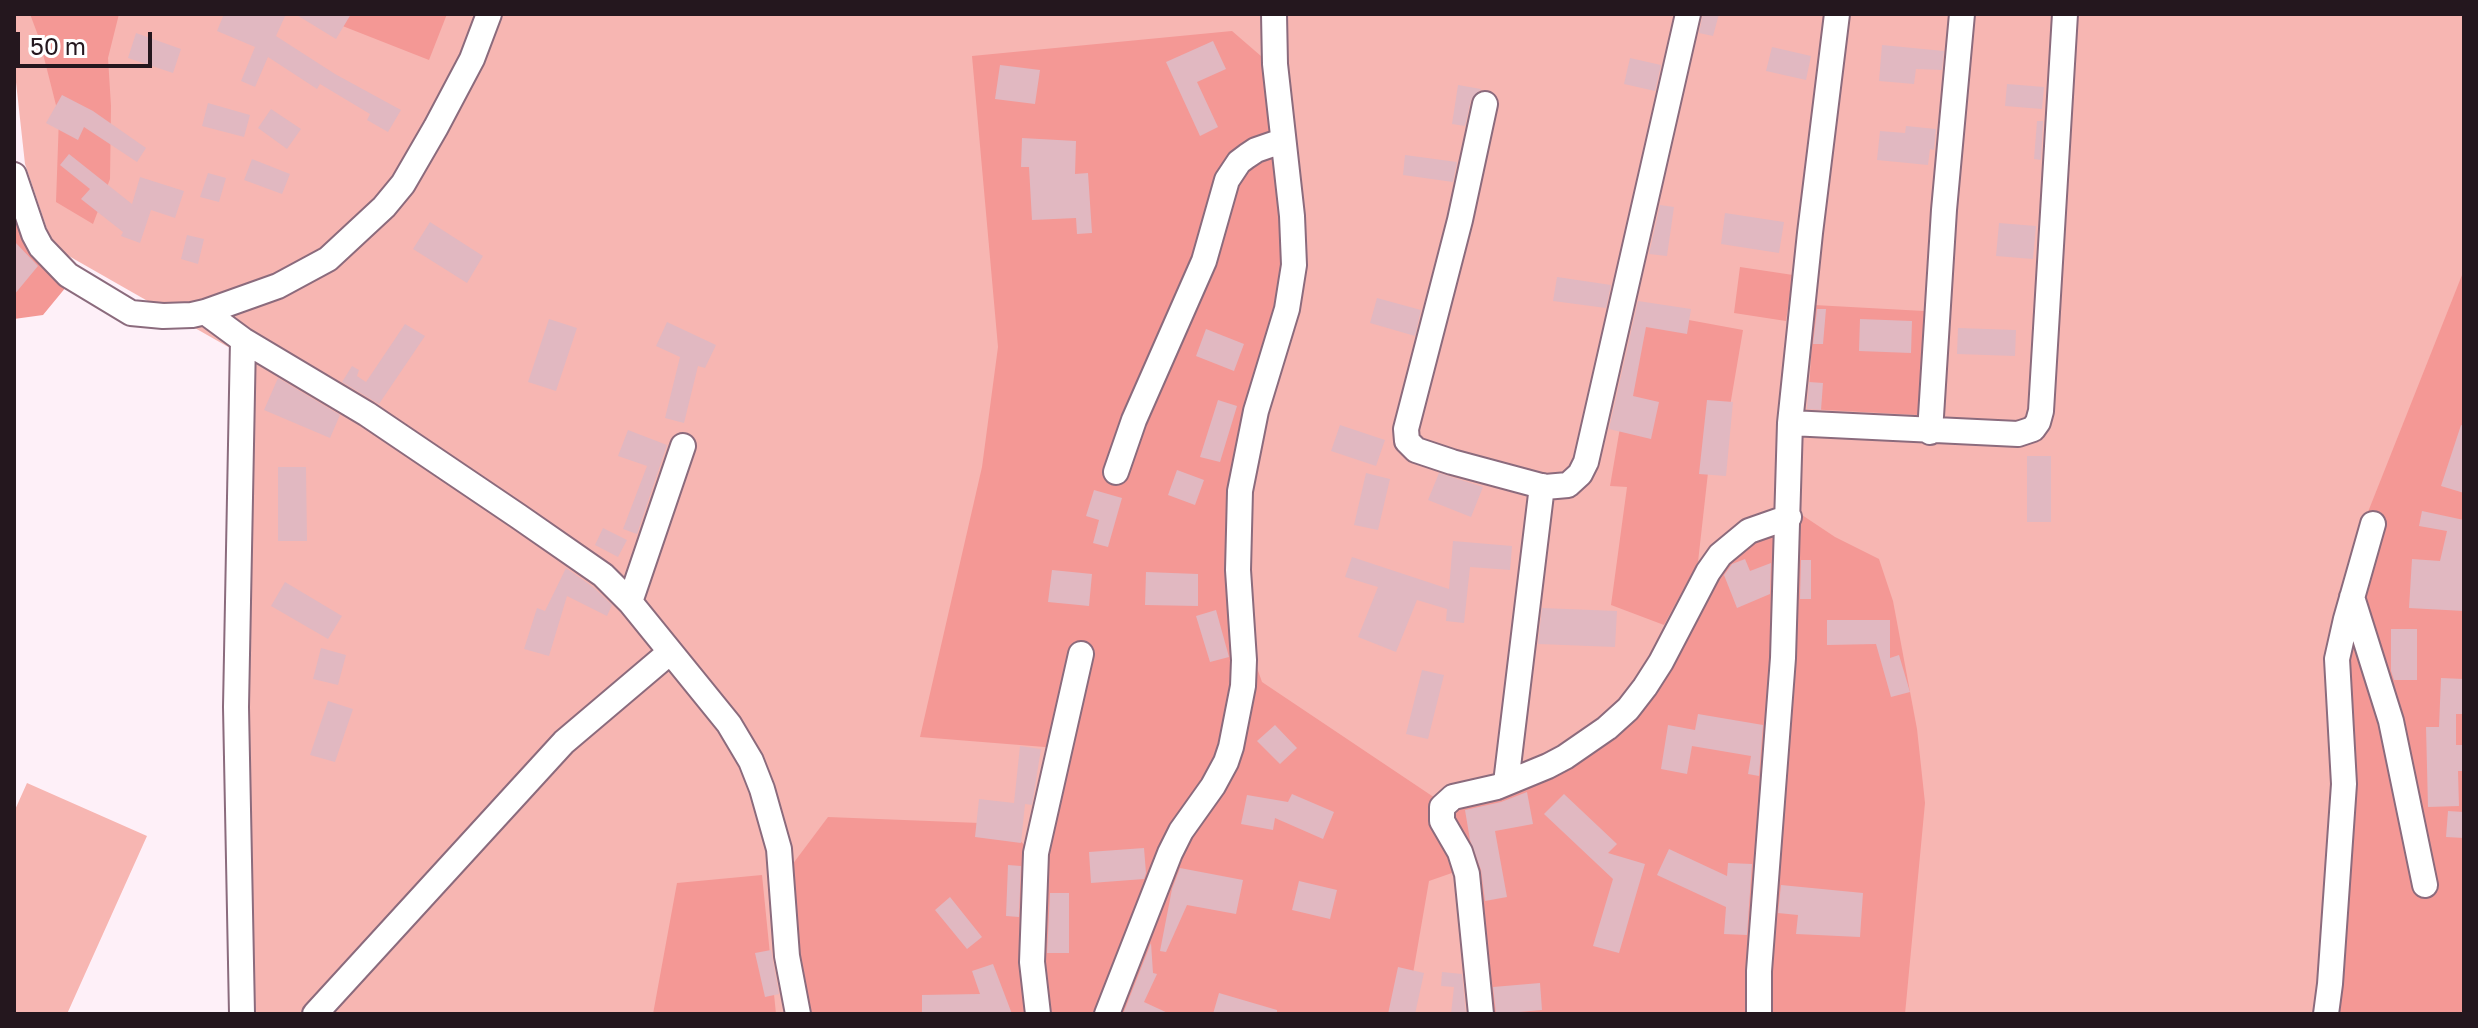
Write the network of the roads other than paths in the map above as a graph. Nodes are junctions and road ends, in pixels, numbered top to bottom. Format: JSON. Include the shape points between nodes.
{"nodes":[{"id":1,"x":489,"y":14,"type":"edge"},
{"id":2,"x":1274,"y":14,"type":"edge"},
{"id":3,"x":1688,"y":14,"type":"edge"},
{"id":4,"x":1837,"y":14,"type":"edge"},
{"id":5,"x":1962,"y":14,"type":"edge"},
{"id":6,"x":2065,"y":14,"type":"edge"},
{"id":7,"x":1485,"y":104,"type":"dead end"},
{"id":8,"x":1282,"y":141,"type":"junction"},
{"id":9,"x":14,"y":175,"type":"edge"},
{"id":10,"x":205,"y":312,"type":"junction"},
{"id":11,"x":243,"y":340,"type":"junction"},
{"id":12,"x":1790,"y":423,"type":"junction"},
{"id":13,"x":1930,"y":432,"type":"junction"},
{"id":14,"x":683,"y":446,"type":"dead end"},
{"id":15,"x":1116,"y":472,"type":"dead end"},
{"id":16,"x":1542,"y":486,"type":"junction"},
{"id":17,"x":1789,"y":517,"type":"junction"},
{"id":18,"x":2373,"y":524,"type":"dead end"},
{"id":19,"x":2352,"y":597,"type":"junction"},
{"id":20,"x":630,"y":602,"type":"junction"},
{"id":21,"x":669,"y":653,"type":"junction"},
{"id":22,"x":1081,"y":654,"type":"dead end"},
{"id":23,"x":1506,"y":783,"type":"junction"},
{"id":24,"x":2425,"y":885,"type":"dead end"},
{"id":25,"x":242,"y":1014,"type":"edge"},
{"id":26,"x":315,"y":1014,"type":"edge"},
{"id":27,"x":798,"y":1014,"type":"edge"},
{"id":28,"x":1038,"y":1014,"type":"edge"},
{"id":29,"x":1107,"y":1014,"type":"edge"},
{"id":30,"x":1481,"y":1014,"type":"edge"},
{"id":31,"x":1759,"y":1014,"type":"edge"},
{"id":32,"x":2326,"y":1014,"type":"edge"}],
"edges":[{"from":1,"to":10,"type":"street","via":[[436,127],[384,207],[328,259],[278,286]]},
{"from":2,"to":8,"type":"street"},
{"from":3,"to":16,"type":"street","via":[[1586,462],[1568,485]]},
{"from":4,"to":12,"type":"street"},
{"from":5,"to":13,"type":"street"},
{"from":6,"to":13,"type":"street","via":[[2038,422],[2018,434]]},
{"from":7,"to":16,"type":"street","via":[[1406,435],[1416,450]]},
{"from":8,"to":15,"type":"street","via":[[1247,156],[1227,180],[1204,261]]},
{"from":8,"to":29,"type":"street","via":[[1294,265],[1240,491],[1238,583],[1244,660],[1234,734],[1220,775],[1170,853]]},
{"from":9,"to":10,"type":"street","via":[[34,234],[68,275],[131,313]]},
{"from":10,"to":11,"type":"street"},
{"from":11,"to":20,"type":"street","via":[[367,414],[493,499],[603,575]]},
{"from":11,"to":25,"type":"street","via":[[236,707]]},
{"from":12,"to":13,"type":"street"},
{"from":12,"to":17,"type":"street"},
{"from":14,"to":20,"type":"street"},
{"from":16,"to":23,"type":"street"},
{"from":17,"to":23,"type":"street","via":[[1749,531],[1720,555],[1661,662],[1628,709],[1565,757]]},
{"from":17,"to":31,"type":"street"},
{"from":18,"to":19,"type":"street"},
{"from":19,"to":24,"type":"street","via":[[2391,721]]},
{"from":19,"to":32,"type":"street","via":[[2337,659],[2344,784]]},
{"from":20,"to":21,"type":"street"},
{"from":21,"to":26,"type":"street","via":[[564,742]]},
{"from":21,"to":27,"type":"street","via":[[742,743],[762,789],[779,849],[787,956]]},
{"from":22,"to":28,"type":"street","via":[[1036,853],[1032,962]]},
{"from":23,"to":30,"type":"street","via":[[1453,797],[1441,813],[1467,874]]}]}
